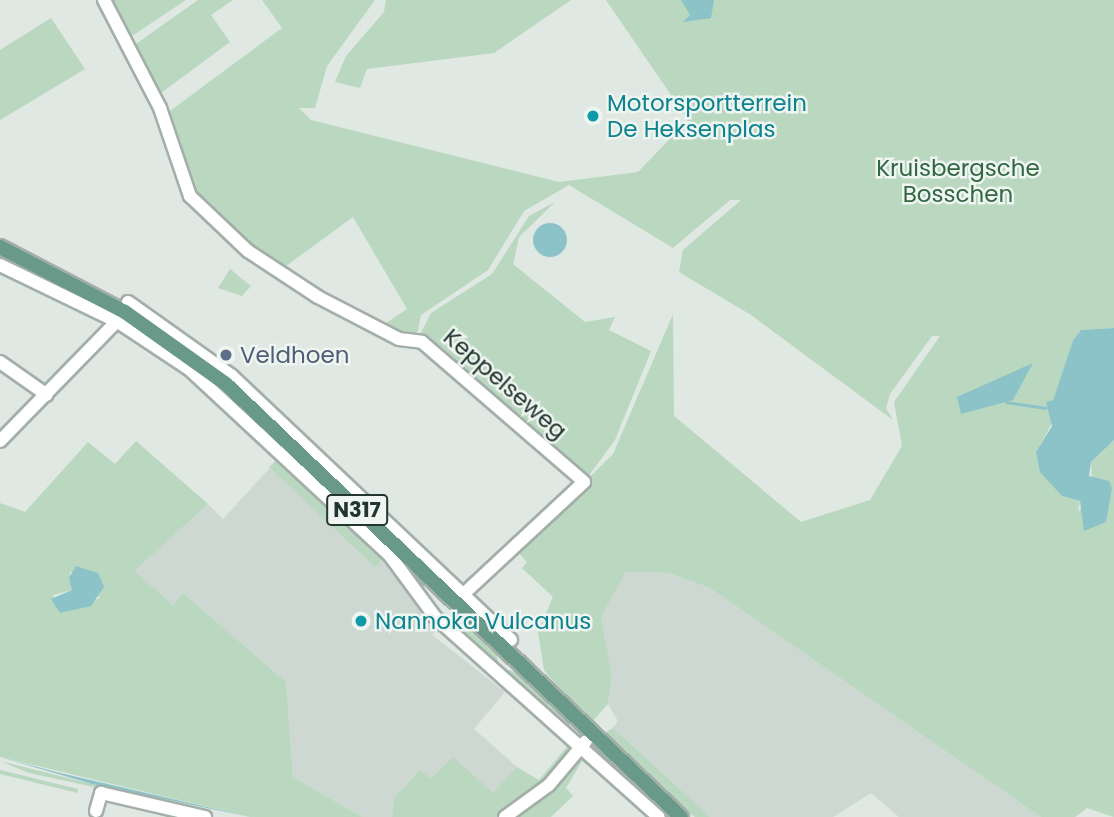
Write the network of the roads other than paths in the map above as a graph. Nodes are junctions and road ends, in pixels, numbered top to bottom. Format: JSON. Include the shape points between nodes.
{"nodes":[{"id":1,"x":104,"y":0,"type":"edge"},
{"id":2,"x":0,"y":247,"type":"edge"},
{"id":3,"x":21,"y":259,"type":"junction"},
{"id":4,"x":0,"y":265,"type":"edge"},
{"id":5,"x":13,"y":272,"type":"junction"},
{"id":6,"x":124,"y":312,"type":"junction"},
{"id":7,"x":0,"y":362,"type":"edge"},
{"id":8,"x":47,"y":395,"type":"junction"},
{"id":9,"x":0,"y":441,"type":"edge"},
{"id":10,"x":459,"y":598,"type":"junction"},
{"id":11,"x":511,"y":640,"type":"dead end"},
{"id":12,"x":512,"y":656,"type":"junction"},
{"id":13,"x":499,"y":672,"type":"junction"},
{"id":14,"x":594,"y":733,"type":"junction"},
{"id":15,"x":581,"y":746,"type":"junction"},
{"id":16,"x":96,"y":811,"type":"dead end"},
{"id":17,"x":205,"y":817,"type":"edge"},
{"id":18,"x":505,"y":817,"type":"edge"},
{"id":19,"x":659,"y":817,"type":"edge"},
{"id":20,"x":681,"y":817,"type":"edge"}],
"edges":[{"from":1,"to":10,"type":"street","name":"Keppelseweg","via":[[160,108],[186,186],[200,206],[248,251],[323,300],[399,339],[422,342],[584,482]]},
{"from":2,"to":3,"type":"main road","number":"N317"},
{"from":3,"to":5,"type":"street"},
{"from":3,"to":6,"type":"main road","number":"N317"},
{"from":4,"to":5,"type":"street"},
{"from":5,"to":6,"type":"street"},
{"from":6,"to":8,"type":"street"},
{"from":6,"to":10,"type":"main road","number":"N317","via":[[204,359]]},
{"from":6,"to":13,"type":"street","via":[[391,557],[435,617]]},
{"from":7,"to":8,"type":"street"},
{"from":8,"to":9,"type":"street"},
{"from":10,"to":11,"type":"street"},
{"from":10,"to":12,"type":"main road","number":"N317"},
{"from":12,"to":13,"type":"street"},
{"from":12,"to":14,"type":"main road","number":"N317"},
{"from":13,"to":15,"type":"street"},
{"from":14,"to":15,"type":"street"},
{"from":14,"to":20,"type":"main road","number":"N317"},
{"from":15,"to":18,"type":"street","via":[[549,785]]},
{"from":15,"to":19,"type":"street"},
{"from":16,"to":17,"type":"street","via":[[101,793]]}]}
